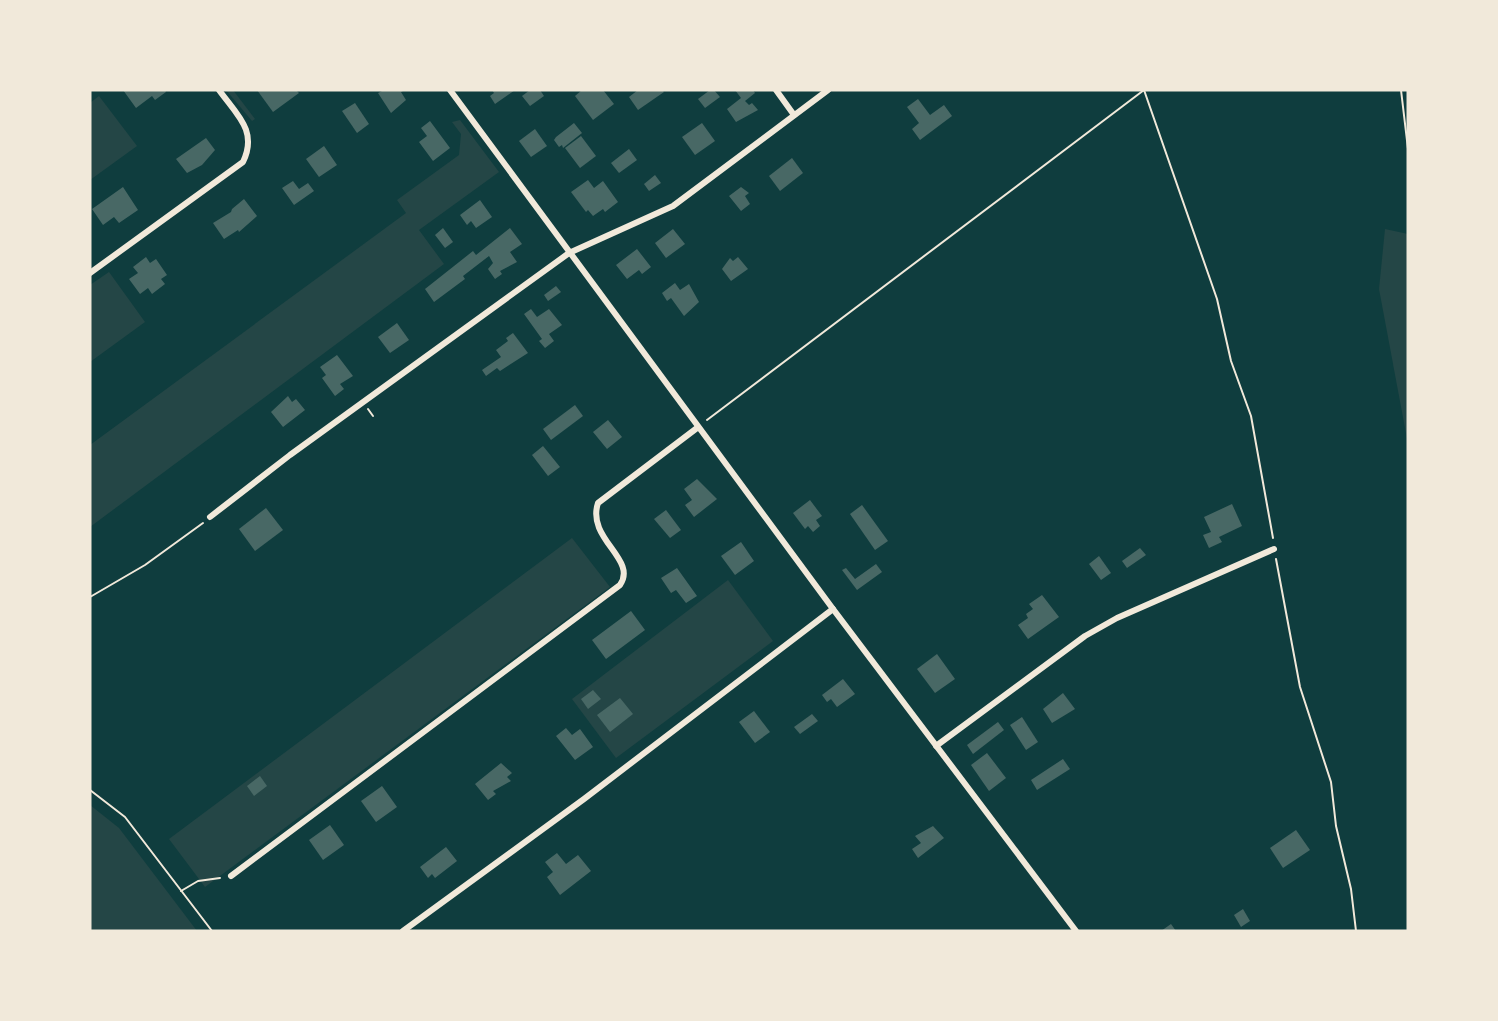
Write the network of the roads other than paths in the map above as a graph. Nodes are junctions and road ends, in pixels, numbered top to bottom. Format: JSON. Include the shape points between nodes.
{"nodes":[{"id":1,"x":219,"y":90,"type":"edge"},
{"id":2,"x":450,"y":90,"type":"edge"},
{"id":3,"x":776,"y":90,"type":"edge"},
{"id":4,"x":828,"y":90,"type":"edge"},
{"id":5,"x":794,"y":115,"type":"junction"},
{"id":6,"x":569,"y":252,"type":"junction"},
{"id":7,"x":90,"y":273,"type":"edge"},
{"id":8,"x":698,"y":428,"type":"junction"},
{"id":9,"x":210,"y":517,"type":"road end"},
{"id":10,"x":1275,"y":549,"type":"road end"},
{"id":11,"x":833,"y":609,"type":"junction"},
{"id":12,"x":936,"y":746,"type":"junction"},
{"id":13,"x":231,"y":876,"type":"road end"},
{"id":14,"x":403,"y":931,"type":"edge"},
{"id":15,"x":1076,"y":931,"type":"edge"}],
"edges":[{"from":1,"to":7,"type":"street","via":[[247,129],[249,148],[243,162]]},
{"from":2,"to":6,"type":"street"},
{"from":3,"to":5,"type":"street"},
{"from":4,"to":5,"type":"street"},
{"from":5,"to":6,"type":"street","via":[[673,206]]},
{"from":6,"to":8,"type":"street"},
{"from":6,"to":9,"type":"street"},
{"from":8,"to":11,"type":"street"},
{"from":8,"to":13,"type":"street","via":[[603,496],[595,512],[600,534],[624,568],[625,577],[620,585]]},
{"from":10,"to":12,"type":"street","via":[[1117,618],[1085,636]]},
{"from":11,"to":12,"type":"street"},
{"from":11,"to":14,"type":"street"},
{"from":12,"to":15,"type":"street"}]}
